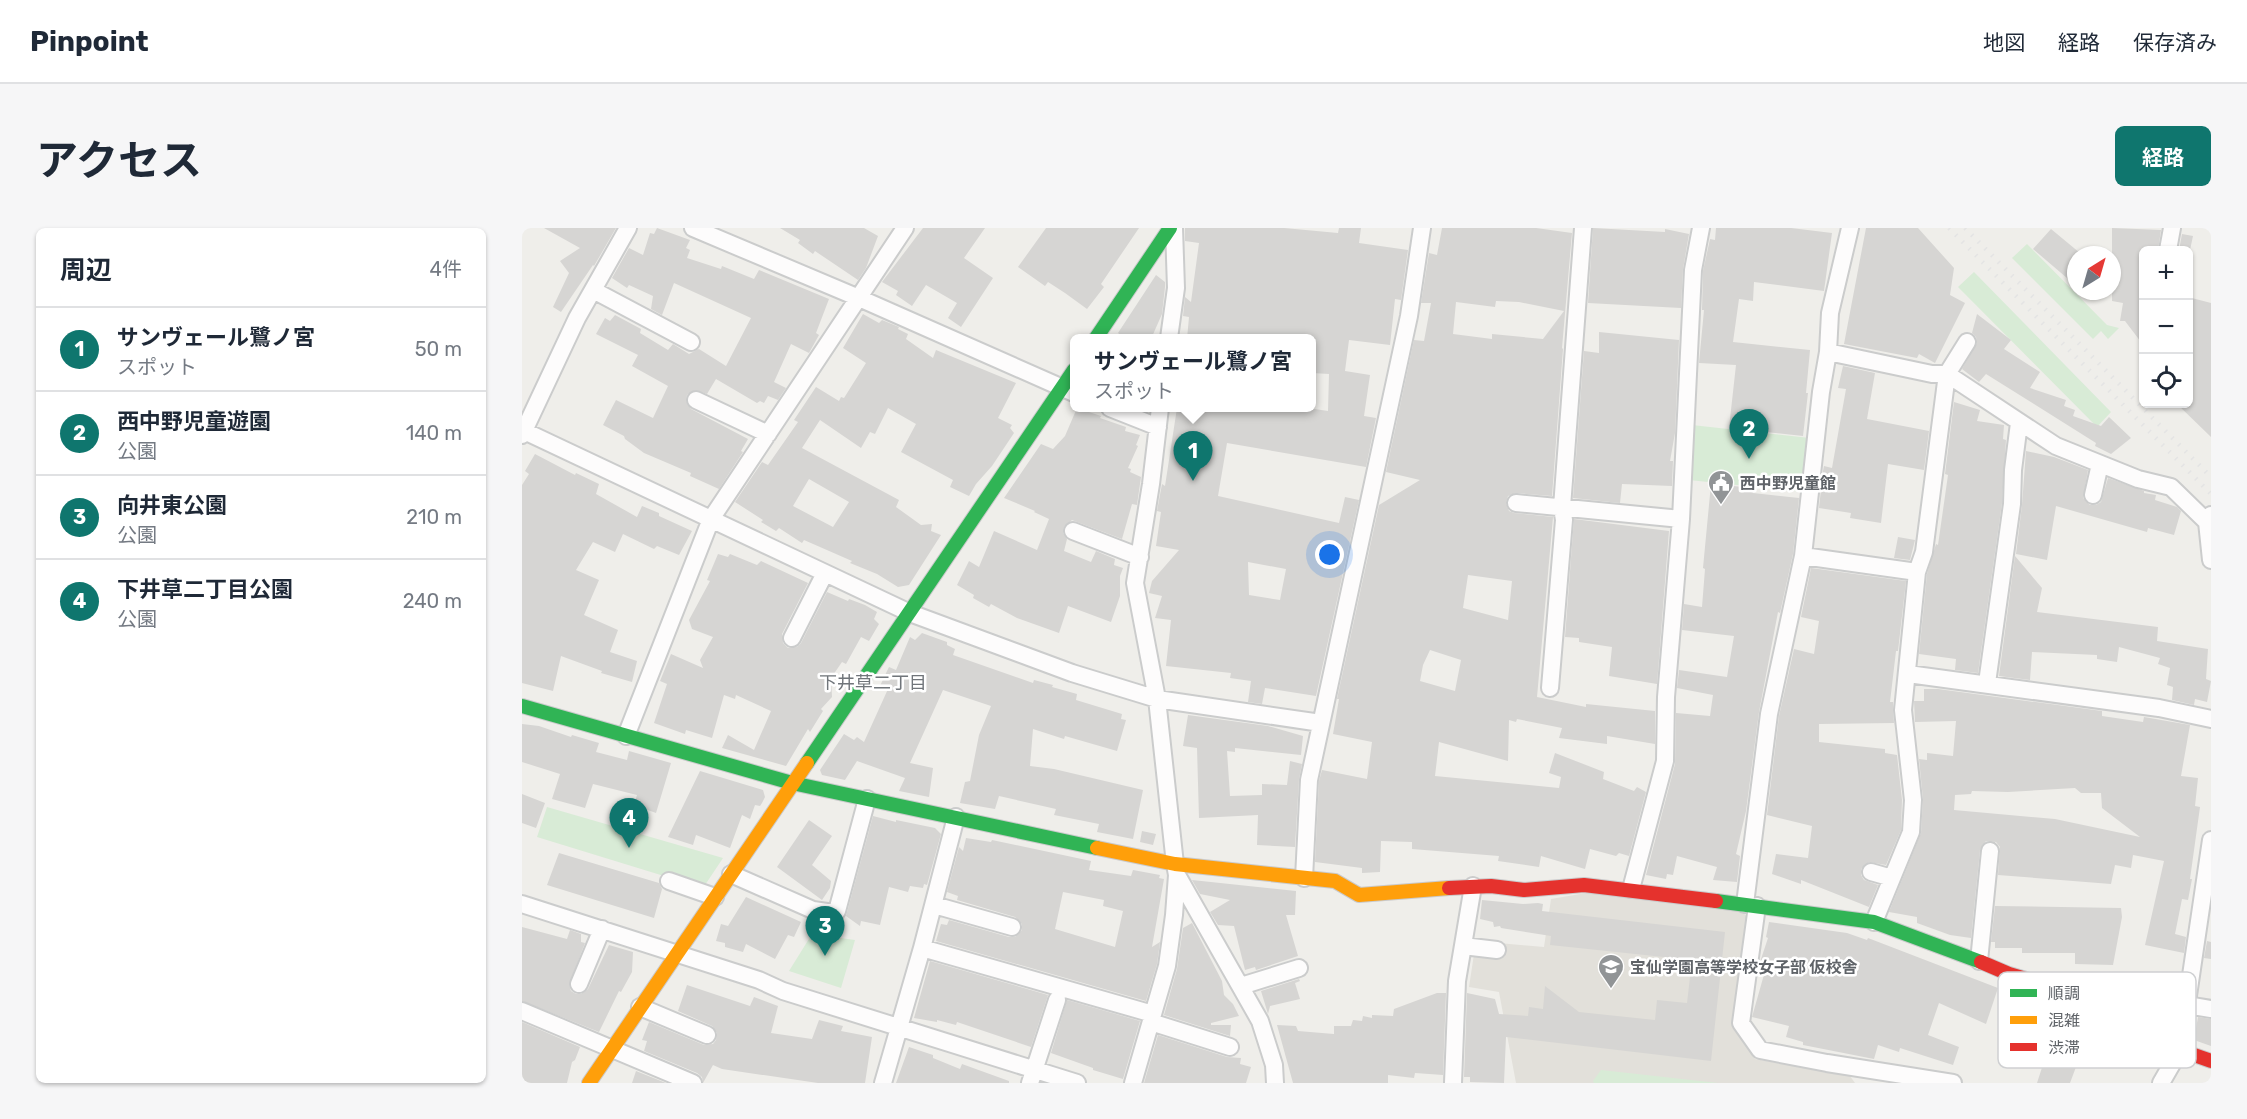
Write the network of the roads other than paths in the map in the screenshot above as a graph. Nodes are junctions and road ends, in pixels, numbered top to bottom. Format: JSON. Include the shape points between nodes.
{"nodes":[{"id":1,"x":628,"y":228,"type":"edge"},
{"id":2,"x":693,"y":228,"type":"edge"},
{"id":3,"x":905,"y":228,"type":"edge"},
{"id":4,"x":1172,"y":228,"type":"edge"},
{"id":5,"x":1422,"y":228,"type":"edge"},
{"id":6,"x":1583,"y":228,"type":"edge"},
{"id":7,"x":1701,"y":228,"type":"edge"},
{"id":8,"x":1850,"y":228,"type":"edge"},
{"id":9,"x":2172,"y":228,"type":"edge"},
{"id":10,"x":2169,"y":246,"type":"edge"},
{"id":11,"x":593,"y":290,"type":"junction"},
{"id":12,"x":859,"y":298,"type":"junction"},
{"id":13,"x":1099,"y":334,"type":"edge"},
{"id":14,"x":1170,"y":334,"type":"edge"},
{"id":15,"x":690,"y":342,"type":"dead end"},
{"id":16,"x":1966,"y":342,"type":"dead end"},
{"id":17,"x":1828,"y":352,"type":"junction"},
{"id":18,"x":1947,"y":374,"type":"junction"},
{"id":19,"x":1068,"y":391,"type":"edge"},
{"id":20,"x":696,"y":400,"type":"dead end"},
{"id":21,"x":1120,"y":412,"type":"edge"},
{"id":22,"x":1160,"y":412,"type":"edge"},
{"id":23,"x":2019,"y":423,"type":"junction"},
{"id":24,"x":1158,"y":427,"type":"junction"},
{"id":25,"x":522,"y":432,"type":"edge"},
{"id":26,"x":768,"y":434,"type":"junction"},
{"id":27,"x":2100,"y":464,"type":"junction"},
{"id":28,"x":2093,"y":495,"type":"dead end"},
{"id":29,"x":1516,"y":503,"type":"dead end"},
{"id":30,"x":1562,"y":507,"type":"junction"},
{"id":31,"x":711,"y":519,"type":"junction"},
{"id":32,"x":1681,"y":519,"type":"junction"},
{"id":33,"x":2209,"y":519,"type":"edge"},
{"id":34,"x":1073,"y":531,"type":"dead end"},
{"id":35,"x":1803,"y":556,"type":"junction"},
{"id":36,"x":1140,"y":557,"type":"junction"},
{"id":37,"x":2211,"y":560,"type":"edge"},
{"id":38,"x":1917,"y":572,"type":"junction"},
{"id":39,"x":825,"y":573,"type":"junction"},
{"id":40,"x":910,"y":613,"type":"junction"},
{"id":41,"x":792,"y":639,"type":"dead end"},
{"id":42,"x":1908,"y":674,"type":"junction"},
{"id":43,"x":1987,"y":683,"type":"junction"},
{"id":44,"x":1550,"y":688,"type":"dead end"},
{"id":45,"x":1157,"y":699,"type":"junction"},
{"id":46,"x":522,"y":706,"type":"edge"},
{"id":47,"x":2211,"y":719,"type":"edge"},
{"id":48,"x":1321,"y":723,"type":"junction"},
{"id":49,"x":626,"y":736,"type":"junction"},
{"id":50,"x":792,"y":783,"type":"junction"},
{"id":51,"x":867,"y":799,"type":"junction"},
{"id":52,"x":956,"y":817,"type":"junction"},
{"id":53,"x":2211,"y":840,"type":"edge"},
{"id":54,"x":1990,"y":851,"type":"dead end"},
{"id":55,"x":2210,"y":860,"type":"edge"},
{"id":56,"x":1176,"y":869,"type":"junction"},
{"id":57,"x":1870,"y":872,"type":"dead end"},
{"id":58,"x":731,"y":874,"type":"junction"},
{"id":59,"x":1304,"y":878,"type":"junction"},
{"id":60,"x":1892,"y":878,"type":"junction"},
{"id":61,"x":669,"y":881,"type":"dead end"},
{"id":62,"x":1473,"y":886,"type":"junction"},
{"id":63,"x":1631,"y":889,"type":"junction"},
{"id":64,"x":716,"y":897,"type":"junction"},
{"id":65,"x":522,"y":904,"type":"edge"},
{"id":66,"x":934,"y":905,"type":"junction"},
{"id":67,"x":1751,"y":905,"type":"junction"},
{"id":68,"x":1874,"y":922,"type":"junction"},
{"id":69,"x":1012,"y":927,"type":"dead end"},
{"id":70,"x":602,"y":929,"type":"junction"},
{"id":71,"x":1463,"y":946,"type":"junction"},
{"id":72,"x":922,"y":948,"type":"junction"},
{"id":73,"x":1497,"y":950,"type":"dead end"},
{"id":74,"x":677,"y":953,"type":"junction"},
{"id":75,"x":1979,"y":961,"type":"junction"},
{"id":76,"x":1299,"y":968,"type":"dead end"},
{"id":77,"x":2004,"y":972,"type":"edge"},
{"id":78,"x":2192,"y":972,"type":"edge"},
{"id":79,"x":579,"y":984,"type":"dead end"},
{"id":80,"x":1240,"y":986,"type":"junction"},
{"id":81,"x":1057,"y":1000,"type":"dead end"},
{"id":82,"x":2196,"y":1006,"type":"edge"},
{"id":83,"x":640,"y":1007,"type":"junction"},
{"id":84,"x":2211,"y":1009,"type":"edge"},
{"id":85,"x":522,"y":1011,"type":"edge"},
{"id":86,"x":1152,"y":1018,"type":"junction"},
{"id":87,"x":898,"y":1026,"type":"junction"},
{"id":88,"x":707,"y":1035,"type":"dead end"},
{"id":89,"x":1230,"y":1047,"type":"dead end"},
{"id":90,"x":612,"y":1048,"type":"junction"},
{"id":91,"x":2196,"y":1056,"type":"edge"},
{"id":92,"x":2211,"y":1061,"type":"edge"},
{"id":93,"x":2170,"y":1068,"type":"edge"},
{"id":94,"x":1033,"y":1076,"type":"edge"},
{"id":95,"x":1864,"y":1076,"type":"edge"},
{"id":96,"x":589,"y":1083,"type":"edge"},
{"id":97,"x":693,"y":1083,"type":"edge"},
{"id":98,"x":883,"y":1083,"type":"edge"},
{"id":99,"x":1077,"y":1083,"type":"edge"},
{"id":100,"x":1133,"y":1083,"type":"edge"},
{"id":101,"x":1275,"y":1083,"type":"edge"},
{"id":102,"x":1453,"y":1083,"type":"edge"},
{"id":103,"x":1953,"y":1083,"type":"edge"},
{"id":104,"x":2161,"y":1083,"type":"edge"}],
"edges":[{"from":1,"to":11,"type":"street"},
{"from":2,"to":12,"type":"street"},
{"from":3,"to":12,"type":"street"},
{"from":4,"to":13,"type":"street"},
{"from":4,"to":14,"type":"street","via":[[1176,288]]},
{"from":5,"to":48,"type":"street","via":[[1409,316]]},
{"from":6,"to":30,"type":"street"},
{"from":7,"to":32,"type":"street","via":[[1693,270]]},
{"from":8,"to":17,"type":"street","via":[[1830,313]]},
{"from":9,"to":10,"type":"street"},
{"from":11,"to":15,"type":"street"},
{"from":11,"to":25,"type":"street"},
{"from":12,"to":19,"type":"street"},
{"from":12,"to":26,"type":"street"},
{"from":16,"to":18,"type":"street"},
{"from":17,"to":18,"type":"street"},
{"from":17,"to":35,"type":"street"},
{"from":18,"to":23,"type":"street"},
{"from":18,"to":38,"type":"street","via":[[1924,552]]},
{"from":19,"to":40,"type":"street"},
{"from":20,"to":26,"type":"street"},
{"from":21,"to":24,"type":"street"},
{"from":22,"to":24,"type":"street"},
{"from":23,"to":27,"type":"street","via":[[2056,446]]},
{"from":23,"to":43,"type":"street"},
{"from":24,"to":36,"type":"street"},
{"from":25,"to":31,"type":"street"},
{"from":26,"to":31,"type":"street"},
{"from":27,"to":28,"type":"street"},
{"from":27,"to":33,"type":"street","via":[[2171,487]]},
{"from":29,"to":30,"type":"street"},
{"from":30,"to":32,"type":"street"},
{"from":30,"to":44,"type":"street"},
{"from":31,"to":39,"type":"street"},
{"from":31,"to":49,"type":"street"},
{"from":32,"to":63,"type":"street","via":[[1666,697],[1665,761]]},
{"from":33,"to":37,"type":"street"},
{"from":34,"to":36,"type":"street"},
{"from":35,"to":38,"type":"street"},
{"from":35,"to":67,"type":"street","via":[[1769,714]]},
{"from":36,"to":45,"type":"street","via":[[1135,584]]},
{"from":38,"to":42,"type":"street"},
{"from":39,"to":40,"type":"street"},
{"from":39,"to":41,"type":"street"},
{"from":40,"to":45,"type":"street","via":[[1072,673]]},
{"from":40,"to":50,"type":"street"},
{"from":42,"to":43,"type":"street"},
{"from":42,"to":60,"type":"street","via":[[1904,710],[1913,800],[1911,832]]},
{"from":43,"to":47,"type":"street"},
{"from":45,"to":48,"type":"street"},
{"from":45,"to":56,"type":"street"},
{"from":46,"to":49,"type":"street"},
{"from":48,"to":59,"type":"street","via":[[1309,780]]},
{"from":49,"to":50,"type":"street"},
{"from":50,"to":51,"type":"street"},
{"from":50,"to":58,"type":"street"},
{"from":51,"to":52,"type":"street"},
{"from":51,"to":58,"type":"street","via":[[837,911],[813,910]]},
{"from":52,"to":56,"type":"street"},
{"from":52,"to":66,"type":"street"},
{"from":53,"to":55,"type":"street"},
{"from":54,"to":75,"type":"street"},
{"from":55,"to":78,"type":"street"},
{"from":56,"to":59,"type":"street"},
{"from":56,"to":80,"type":"street"},
{"from":56,"to":86,"type":"street","via":[[1167,966]]},
{"from":57,"to":60,"type":"street"},
{"from":58,"to":64,"type":"street"},
{"from":59,"to":62,"type":"street","via":[[1335,881],[1359,895]]},
{"from":60,"to":68,"type":"street"},
{"from":61,"to":64,"type":"street"},
{"from":62,"to":63,"type":"street","via":[[1542,890],[1584,885]]},
{"from":62,"to":71,"type":"street"},
{"from":63,"to":67,"type":"street"},
{"from":64,"to":74,"type":"street"},
{"from":65,"to":70,"type":"street"},
{"from":66,"to":69,"type":"street"},
{"from":66,"to":72,"type":"street"},
{"from":67,"to":68,"type":"street"},
{"from":67,"to":95,"type":"street","via":[[1741,1023],[1760,1050]]},
{"from":68,"to":75,"type":"street"},
{"from":70,"to":74,"type":"street"},
{"from":70,"to":79,"type":"street"},
{"from":71,"to":73,"type":"street"},
{"from":71,"to":102,"type":"street","via":[[1457,981]]},
{"from":72,"to":86,"type":"street"},
{"from":72,"to":87,"type":"street"},
{"from":74,"to":83,"type":"street"},
{"from":74,"to":87,"type":"street"},
{"from":75,"to":77,"type":"street"},
{"from":76,"to":80,"type":"street"},
{"from":80,"to":101,"type":"street","via":[[1267,1038]]},
{"from":81,"to":94,"type":"street"},
{"from":82,"to":84,"type":"street"},
{"from":83,"to":88,"type":"street"},
{"from":83,"to":90,"type":"street"},
{"from":85,"to":90,"type":"street"},
{"from":86,"to":89,"type":"street"},
{"from":86,"to":100,"type":"street"},
{"from":87,"to":94,"type":"street"},
{"from":87,"to":98,"type":"street"},
{"from":90,"to":96,"type":"street"},
{"from":90,"to":97,"type":"street"},
{"from":91,"to":92,"type":"street"},
{"from":93,"to":104,"type":"street"},
{"from":94,"to":99,"type":"street"},
{"from":95,"to":103,"type":"street"}]}
